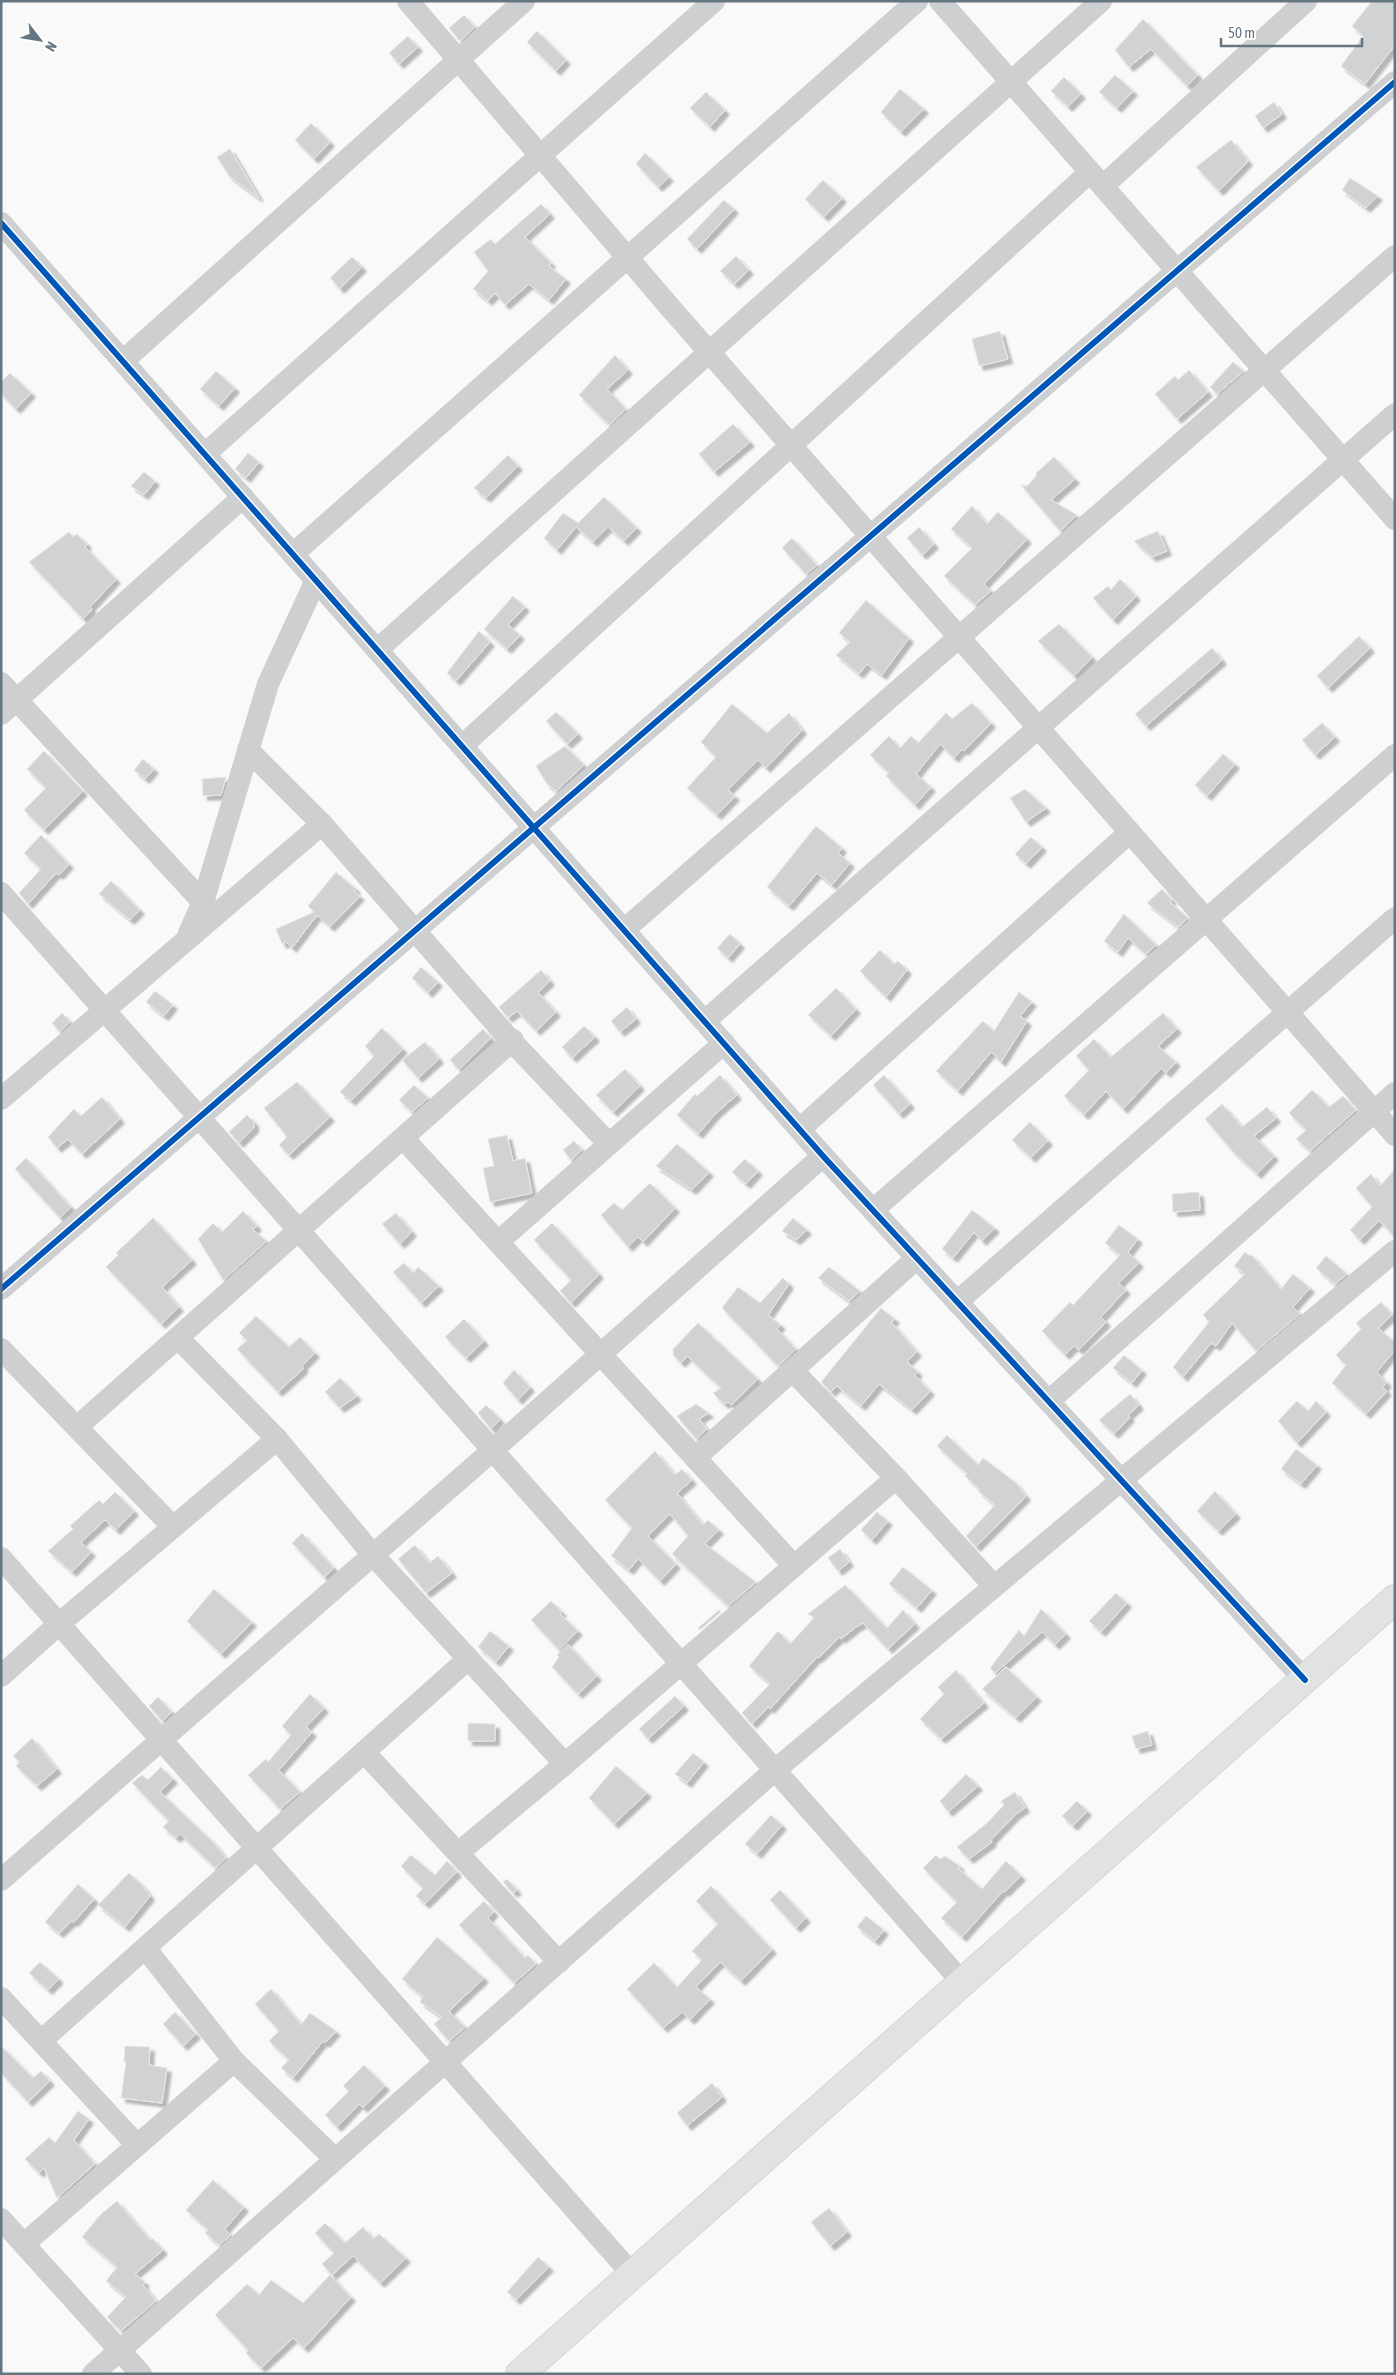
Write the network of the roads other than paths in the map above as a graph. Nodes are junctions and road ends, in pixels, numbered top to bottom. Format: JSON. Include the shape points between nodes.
{"nodes":[{"id":1,"x":408,"y":1,"type":"edge"},
{"id":2,"x":524,"y":1,"type":"edge"},
{"id":3,"x":714,"y":1,"type":"edge"},
{"id":4,"x":917,"y":1,"type":"edge"},
{"id":5,"x":940,"y":1,"type":"edge"},
{"id":6,"x":1102,"y":1,"type":"edge"},
{"id":7,"x":1306,"y":1,"type":"edge"},
{"id":8,"x":459,"y":60,"type":"junction"},
{"id":9,"x":1011,"y":82,"type":"junction"},
{"id":10,"x":1395,"y":82,"type":"edge"},
{"id":11,"x":540,"y":155,"type":"junction"},
{"id":12,"x":1096,"y":179,"type":"junction"},
{"id":13,"x":1,"y":223,"type":"edge"},
{"id":14,"x":1395,"y":256,"type":"edge"},
{"id":15,"x":628,"y":258,"type":"junction"},
{"id":16,"x":1177,"y":271,"type":"junction"},
{"id":17,"x":710,"y":352,"type":"junction"},
{"id":18,"x":123,"y":361,"type":"junction"},
{"id":19,"x":1264,"y":370,"type":"junction"},
{"id":20,"x":1395,"y":414,"type":"edge"},
{"id":21,"x":791,"y":445,"type":"junction"},
{"id":22,"x":205,"y":454,"type":"junction"},
{"id":23,"x":1343,"y":460,"type":"junction"},
{"id":24,"x":243,"y":496,"type":"junction"},
{"id":25,"x":1395,"y":518,"type":"edge"},
{"id":26,"x":871,"y":536,"type":"junction"},
{"id":27,"x":293,"y":554,"type":"junction"},
{"id":28,"x":316,"y":580,"type":"junction"},
{"id":29,"x":959,"y":637,"type":"junction"},
{"id":30,"x":377,"y":650,"type":"junction"},
{"id":31,"x":1,"y":683,"type":"edge"},
{"id":32,"x":9,"y":707,"type":"edge"},
{"id":33,"x":1039,"y":728,"type":"junction"},
{"id":34,"x":462,"y":746,"type":"junction"},
{"id":35,"x":248,"y":750,"type":"junction"},
{"id":36,"x":1395,"y":755,"type":"edge"},
{"id":37,"x":322,"y":824,"type":"junction"},
{"id":38,"x":534,"y":828,"type":"junction"},
{"id":39,"x":1130,"y":832,"type":"junction"},
{"id":40,"x":1,"y":893,"type":"edge"},
{"id":41,"x":209,"y":909,"type":"junction"},
{"id":42,"x":1395,"y":918,"type":"edge"},
{"id":43,"x":1206,"y":919,"type":"junction"},
{"id":44,"x":624,"y":930,"type":"junction"},
{"id":45,"x":415,"y":931,"type":"junction"},
{"id":46,"x":104,"y":1009,"type":"junction"},
{"id":47,"x":1288,"y":1012,"type":"junction"},
{"id":48,"x":705,"y":1022,"type":"junction"},
{"id":49,"x":513,"y":1040,"type":"junction"},
{"id":50,"x":724,"y":1043,"type":"junction"},
{"id":51,"x":1395,"y":1093,"type":"edge"},
{"id":52,"x":1,"y":1099,"type":"edge"},
{"id":53,"x":1374,"y":1111,"type":"junction"},
{"id":54,"x":200,"y":1117,"type":"junction"},
{"id":55,"x":800,"y":1129,"type":"junction"},
{"id":56,"x":1395,"y":1135,"type":"edge"},
{"id":57,"x":403,"y":1138,"type":"junction"},
{"id":58,"x":609,"y":1144,"type":"junction"},
{"id":59,"x":823,"y":1156,"type":"junction"},
{"id":60,"x":873,"y":1210,"type":"junction"},
{"id":61,"x":299,"y":1230,"type":"junction"},
{"id":62,"x":498,"y":1242,"type":"junction"},
{"id":63,"x":1395,"y":1251,"type":"edge"},
{"id":64,"x":917,"y":1258,"type":"junction"},
{"id":65,"x":1,"y":1289,"type":"edge"},
{"id":66,"x":957,"y":1302,"type":"junction"},
{"id":67,"x":178,"y":1338,"type":"junction"},
{"id":68,"x":1,"y":1349,"type":"edge"},
{"id":69,"x":600,"y":1355,"type":"junction"},
{"id":70,"x":792,"y":1370,"type":"junction"},
{"id":71,"x":1049,"y":1401,"type":"junction"},
{"id":72,"x":77,"y":1427,"type":"junction"},
{"id":73,"x":277,"y":1439,"type":"junction"},
{"id":74,"x":493,"y":1450,"type":"junction"},
{"id":75,"x":695,"y":1458,"type":"junction"},
{"id":76,"x":896,"y":1478,"type":"junction"},
{"id":77,"x":1122,"y":1480,"type":"junction"},
{"id":78,"x":174,"y":1527,"type":"junction"},
{"id":79,"x":372,"y":1555,"type":"junction"},
{"id":80,"x":1,"y":1558,"type":"edge"},
{"id":81,"x":794,"y":1566,"type":"junction"},
{"id":82,"x":994,"y":1586,"type":"junction"},
{"id":83,"x":1395,"y":1599,"type":"edge"},
{"id":84,"x":59,"y":1624,"type":"junction"},
{"id":85,"x":468,"y":1659,"type":"junction"},
{"id":86,"x":682,"y":1664,"type":"junction"},
{"id":87,"x":1,"y":1676,"type":"edge"},
{"id":88,"x":1305,"y":1680,"type":"junction"},
{"id":89,"x":162,"y":1740,"type":"junction"},
{"id":90,"x":364,"y":1752,"type":"junction"},
{"id":91,"x":565,"y":1764,"type":"junction"},
{"id":92,"x":775,"y":1770,"type":"junction"},
{"id":93,"x":257,"y":1849,"type":"junction"},
{"id":94,"x":458,"y":1853,"type":"junction"},
{"id":95,"x":1,"y":1880,"type":"edge"},
{"id":96,"x":146,"y":1949,"type":"junction"},
{"id":97,"x":559,"y":1962,"type":"junction"},
{"id":98,"x":962,"y":1982,"type":"junction"},
{"id":99,"x":1,"y":1998,"type":"edge"},
{"id":100,"x":41,"y":2041,"type":"junction"},
{"id":101,"x":234,"y":2061,"type":"junction"},
{"id":102,"x":445,"y":2062,"type":"junction"},
{"id":103,"x":137,"y":2145,"type":"junction"},
{"id":104,"x":335,"y":2159,"type":"junction"},
{"id":105,"x":1,"y":2219,"type":"edge"},
{"id":106,"x":24,"y":2244,"type":"junction"},
{"id":107,"x":632,"y":2274,"type":"junction"},
{"id":108,"x":120,"y":2350,"type":"junction"},
{"id":109,"x":93,"y":2374,"type":"edge"},
{"id":110,"x":141,"y":2374,"type":"edge"},
{"id":111,"x":520,"y":2374,"type":"edge"}],
"edges":[{"from":1,"to":8,"type":"street"},
{"from":2,"to":8,"type":"street"},
{"from":3,"to":11,"type":"street"},
{"from":4,"to":15,"type":"street"},
{"from":5,"to":9,"type":"street"},
{"from":6,"to":9,"type":"street"},
{"from":7,"to":12,"type":"street"},
{"from":8,"to":11,"type":"street"},
{"from":8,"to":18,"type":"street"},
{"from":9,"to":12,"type":"street"},
{"from":9,"to":17,"type":"street"},
{"from":10,"to":16,"type":"street"},
{"from":11,"to":15,"type":"street"},
{"from":11,"to":22,"type":"street"},
{"from":12,"to":16,"type":"street"},
{"from":12,"to":21,"type":"street"},
{"from":13,"to":18,"type":"street"},
{"from":14,"to":19,"type":"street"},
{"from":15,"to":17,"type":"street"},
{"from":15,"to":27,"type":"street"},
{"from":16,"to":19,"type":"street"},
{"from":16,"to":26,"type":"street"},
{"from":17,"to":21,"type":"street"},
{"from":17,"to":30,"type":"street"},
{"from":18,"to":22,"type":"street"},
{"from":19,"to":23,"type":"street"},
{"from":19,"to":29,"type":"street"},
{"from":20,"to":23,"type":"street"},
{"from":21,"to":26,"type":"street"},
{"from":21,"to":34,"type":"street"},
{"from":22,"to":24,"type":"street"},
{"from":23,"to":25,"type":"street"},
{"from":23,"to":33,"type":"street"},
{"from":24,"to":27,"type":"street"},
{"from":24,"to":32,"type":"street"},
{"from":26,"to":29,"type":"street"},
{"from":26,"to":38,"type":"street"},
{"from":27,"to":28,"type":"street"},
{"from":28,"to":30,"type":"street"},
{"from":28,"to":35,"type":"street","via":[[268,684]]},
{"from":29,"to":33,"type":"street"},
{"from":29,"to":44,"type":"street"},
{"from":30,"to":34,"type":"street"},
{"from":31,"to":32,"type":"street"},
{"from":32,"to":41,"type":"street"},
{"from":33,"to":39,"type":"street"},
{"from":33,"to":48,"type":"street"},
{"from":34,"to":38,"type":"street"},
{"from":35,"to":37,"type":"street"},
{"from":35,"to":41,"type":"street"},
{"from":36,"to":43,"type":"street"},
{"from":37,"to":41,"type":"street"},
{"from":37,"to":45,"type":"street"},
{"from":38,"to":44,"type":"street"},
{"from":38,"to":45,"type":"street"},
{"from":39,"to":43,"type":"street"},
{"from":39,"to":55,"type":"street"},
{"from":40,"to":46,"type":"street"},
{"from":41,"to":46,"type":"street","via":[[187,939]]},
{"from":42,"to":47,"type":"street"},
{"from":43,"to":47,"type":"street"},
{"from":43,"to":60,"type":"street"},
{"from":44,"to":48,"type":"street"},
{"from":45,"to":49,"type":"street"},
{"from":45,"to":54,"type":"street"},
{"from":46,"to":52,"type":"street"},
{"from":46,"to":54,"type":"street"},
{"from":47,"to":53,"type":"street"},
{"from":47,"to":66,"type":"street"},
{"from":48,"to":50,"type":"street"},
{"from":49,"to":57,"type":"street"},
{"from":49,"to":58,"type":"street"},
{"from":50,"to":55,"type":"street"},
{"from":50,"to":58,"type":"street"},
{"from":51,"to":53,"type":"street"},
{"from":53,"to":56,"type":"street"},
{"from":53,"to":71,"type":"street"},
{"from":54,"to":61,"type":"street"},
{"from":54,"to":65,"type":"street"},
{"from":55,"to":59,"type":"street"},
{"from":57,"to":61,"type":"street"},
{"from":57,"to":62,"type":"street"},
{"from":58,"to":62,"type":"street"},
{"from":59,"to":60,"type":"street"},
{"from":59,"to":69,"type":"street"},
{"from":60,"to":64,"type":"street"},
{"from":61,"to":67,"type":"street"},
{"from":61,"to":74,"type":"street"},
{"from":62,"to":69,"type":"street"},
{"from":63,"to":77,"type":"street"},
{"from":64,"to":66,"type":"street"},
{"from":64,"to":70,"type":"street"},
{"from":66,"to":71,"type":"street"},
{"from":67,"to":72,"type":"street"},
{"from":67,"to":73,"type":"street"},
{"from":68,"to":72,"type":"street"},
{"from":69,"to":74,"type":"street"},
{"from":69,"to":75,"type":"street"},
{"from":70,"to":75,"type":"street"},
{"from":70,"to":76,"type":"street"},
{"from":71,"to":77,"type":"street"},
{"from":72,"to":78,"type":"street"},
{"from":73,"to":78,"type":"street"},
{"from":73,"to":79,"type":"street"},
{"from":74,"to":79,"type":"street"},
{"from":74,"to":86,"type":"street"},
{"from":75,"to":81,"type":"street"},
{"from":76,"to":81,"type":"street"},
{"from":76,"to":82,"type":"street"},
{"from":77,"to":82,"type":"street"},
{"from":77,"to":88,"type":"street"},
{"from":78,"to":84,"type":"street"},
{"from":79,"to":85,"type":"street"},
{"from":79,"to":89,"type":"street"},
{"from":80,"to":84,"type":"street"},
{"from":81,"to":86,"type":"street"},
{"from":82,"to":92,"type":"street"},
{"from":83,"to":88,"type":"main road"},
{"from":84,"to":87,"type":"street"},
{"from":84,"to":89,"type":"street"},
{"from":85,"to":90,"type":"street"},
{"from":85,"to":91,"type":"street"},
{"from":86,"to":91,"type":"street"},
{"from":86,"to":92,"type":"street"},
{"from":88,"to":98,"type":"main road"},
{"from":89,"to":93,"type":"street"},
{"from":89,"to":95,"type":"street"},
{"from":90,"to":93,"type":"street"},
{"from":90,"to":94,"type":"street"},
{"from":91,"to":94,"type":"street"},
{"from":92,"to":97,"type":"street"},
{"from":92,"to":98,"type":"street"},
{"from":93,"to":96,"type":"street"},
{"from":93,"to":102,"type":"street"},
{"from":94,"to":97,"type":"street"},
{"from":96,"to":100,"type":"street"},
{"from":96,"to":101,"type":"street"},
{"from":97,"to":102,"type":"street"},
{"from":98,"to":107,"type":"main road"},
{"from":99,"to":100,"type":"street"},
{"from":100,"to":103,"type":"street"},
{"from":101,"to":103,"type":"street"},
{"from":101,"to":104,"type":"street"},
{"from":102,"to":104,"type":"street"},
{"from":102,"to":107,"type":"street"},
{"from":103,"to":106,"type":"street"},
{"from":104,"to":108,"type":"street"},
{"from":105,"to":106,"type":"street"},
{"from":106,"to":108,"type":"street"},
{"from":107,"to":111,"type":"main road"},
{"from":108,"to":109,"type":"street"},
{"from":108,"to":110,"type":"street"}]}
